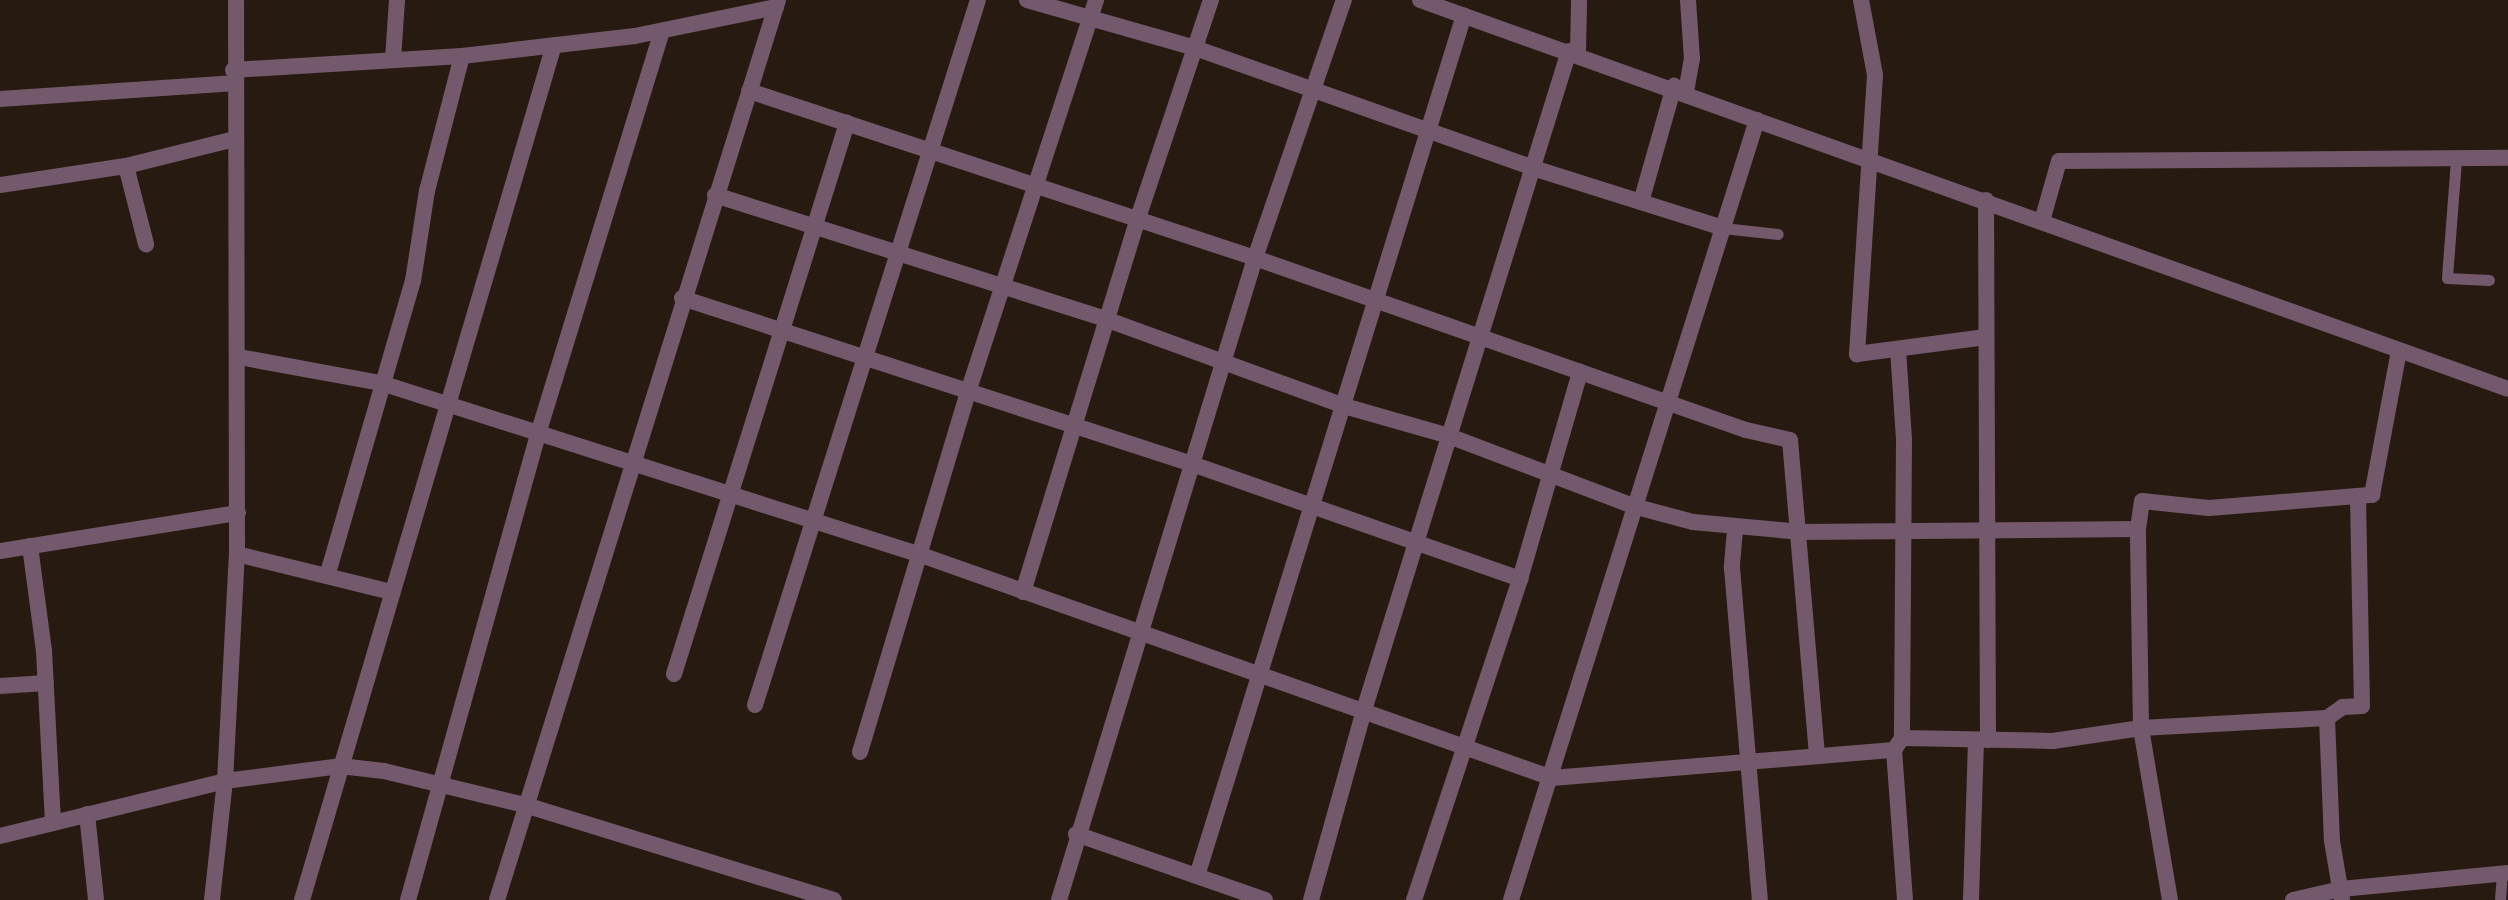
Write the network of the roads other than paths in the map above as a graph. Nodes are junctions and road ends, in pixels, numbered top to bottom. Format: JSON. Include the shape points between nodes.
{"nodes":[{"id":1,"x":236,"y":0,"type":"edge"},
{"id":2,"x":397,"y":0,"type":"edge"},
{"id":3,"x":978,"y":0,"type":"edge"},
{"id":4,"x":1027,"y":0,"type":"edge"},
{"id":5,"x":1096,"y":0,"type":"edge"},
{"id":6,"x":1211,"y":0,"type":"edge"},
{"id":7,"x":1344,"y":0,"type":"edge"},
{"id":8,"x":1420,"y":0,"type":"edge"},
{"id":9,"x":1579,"y":0,"type":"edge"},
{"id":10,"x":1688,"y":0,"type":"edge"},
{"id":11,"x":1861,"y":0,"type":"edge"},
{"id":12,"x":777,"y":3,"type":"edge"},
{"id":13,"x":1438,"y":3,"type":"edge"},
{"id":14,"x":1464,"y":15,"type":"junction"},
{"id":15,"x":1089,"y":20,"type":"junction"},
{"id":16,"x":662,"y":31,"type":"junction"},
{"id":17,"x":554,"y":45,"type":"junction"},
{"id":18,"x":1195,"y":48,"type":"junction"},
{"id":19,"x":1574,"y":53,"type":"junction"},
{"id":20,"x":462,"y":56,"type":"junction"},
{"id":21,"x":393,"y":60,"type":"junction"},
{"id":22,"x":233,"y":77,"type":"junction"},
{"id":23,"x":1314,"y":88,"type":"junction"},
{"id":24,"x":1680,"y":89,"type":"junction"},
{"id":25,"x":749,"y":91,"type":"junction"},
{"id":26,"x":0,"y":99,"type":"edge"},
{"id":27,"x":1757,"y":120,"type":"junction"},
{"id":28,"x":847,"y":123,"type":"junction"},
{"id":29,"x":1428,"y":130,"type":"junction"},
{"id":30,"x":234,"y":139,"type":"junction"},
{"id":31,"x":929,"y":149,"type":"junction"},
{"id":32,"x":2508,"y":158,"type":"edge"},
{"id":33,"x":2456,"y":160,"type":"junction"},
{"id":34,"x":1872,"y":161,"type":"junction"},
{"id":35,"x":126,"y":166,"type":"junction"},
{"id":36,"x":1533,"y":168,"type":"junction"},
{"id":37,"x":0,"y":185,"type":"edge"},
{"id":38,"x":1033,"y":188,"type":"junction"},
{"id":39,"x":715,"y":195,"type":"junction"},
{"id":40,"x":1986,"y":200,"type":"junction"},
{"id":41,"x":1641,"y":202,"type":"junction"},
{"id":42,"x":1137,"y":221,"type":"junction"},
{"id":43,"x":2042,"y":221,"type":"junction"},
{"id":44,"x":811,"y":227,"type":"junction"},
{"id":45,"x":1723,"y":228,"type":"junction"},
{"id":46,"x":1778,"y":234,"type":"dead end"},
{"id":47,"x":146,"y":244,"type":"dead end"},
{"id":48,"x":897,"y":255,"type":"junction"},
{"id":49,"x":1255,"y":258,"type":"junction"},
{"id":50,"x":2489,"y":280,"type":"dead end"},
{"id":51,"x":1002,"y":291,"type":"junction"},
{"id":52,"x":682,"y":298,"type":"junction"},
{"id":53,"x":1376,"y":300,"type":"junction"},
{"id":54,"x":1108,"y":320,"type":"junction"},
{"id":55,"x":780,"y":330,"type":"junction"},
{"id":56,"x":1480,"y":336,"type":"junction"},
{"id":57,"x":1986,"y":337,"type":"junction"},
{"id":58,"x":1898,"y":349,"type":"junction"},
{"id":59,"x":2399,"y":351,"type":"junction"},
{"id":60,"x":239,"y":357,"type":"junction"},
{"id":61,"x":865,"y":357,"type":"junction"},
{"id":62,"x":1224,"y":361,"type":"junction"},
{"id":63,"x":1580,"y":372,"type":"junction"},
{"id":64,"x":381,"y":383,"type":"junction"},
{"id":65,"x":2508,"y":389,"type":"edge"},
{"id":66,"x":968,"y":392,"type":"junction"},
{"id":67,"x":1666,"y":403,"type":"junction"},
{"id":68,"x":446,"y":404,"type":"junction"},
{"id":69,"x":1344,"y":406,"type":"junction"},
{"id":70,"x":1074,"y":426,"type":"junction"},
{"id":71,"x":538,"y":434,"type":"junction"},
{"id":72,"x":1449,"y":436,"type":"junction"},
{"id":73,"x":630,"y":464,"type":"junction"},
{"id":74,"x":1192,"y":464,"type":"junction"},
{"id":75,"x":1549,"y":474,"type":"junction"},
{"id":76,"x":732,"y":496,"type":"junction"},
{"id":77,"x":2358,"y":497,"type":"junction"},
{"id":78,"x":1633,"y":506,"type":"junction"},
{"id":79,"x":1315,"y":507,"type":"junction"},
{"id":80,"x":238,"y":513,"type":"junction"},
{"id":81,"x":814,"y":521,"type":"junction"},
{"id":82,"x":1985,"y":527,"type":"junction"},
{"id":83,"x":1900,"y":529,"type":"junction"},
{"id":84,"x":2138,"y":529,"type":"junction"},
{"id":85,"x":1735,"y":530,"type":"junction"},
{"id":86,"x":1800,"y":532,"type":"junction"},
{"id":87,"x":1416,"y":544,"type":"junction"},
{"id":88,"x":30,"y":546,"type":"junction"},
{"id":89,"x":0,"y":551,"type":"edge"},
{"id":90,"x":237,"y":554,"type":"junction"},
{"id":91,"x":921,"y":555,"type":"junction"},
{"id":92,"x":328,"y":573,"type":"junction"},
{"id":93,"x":1520,"y":579,"type":"junction"},
{"id":94,"x":392,"y":592,"type":"junction"},
{"id":95,"x":1023,"y":592,"type":"junction"},
{"id":96,"x":1139,"y":634,"type":"junction"},
{"id":97,"x":674,"y":674,"type":"dead end"},
{"id":98,"x":1263,"y":676,"type":"junction"},
{"id":99,"x":46,"y":683,"type":"junction"},
{"id":100,"x":0,"y":686,"type":"edge"},
{"id":101,"x":755,"y":705,"type":"dead end"},
{"id":102,"x":1364,"y":710,"type":"junction"},
{"id":103,"x":2327,"y":718,"type":"junction"},
{"id":104,"x":2141,"y":728,"type":"junction"},
{"id":105,"x":1982,"y":740,"type":"junction"},
{"id":106,"x":1898,"y":744,"type":"junction"},
{"id":107,"x":1466,"y":747,"type":"junction"},
{"id":108,"x":860,"y":752,"type":"dead end"},
{"id":109,"x":1817,"y":755,"type":"junction"},
{"id":110,"x":1749,"y":758,"type":"junction"},
{"id":111,"x":340,"y":766,"type":"junction"},
{"id":112,"x":1552,"y":778,"type":"junction"},
{"id":113,"x":225,"y":781,"type":"junction"},
{"id":114,"x":441,"y":783,"type":"junction"},
{"id":115,"x":525,"y":805,"type":"junction"},
{"id":116,"x":87,"y":814,"type":"junction"},
{"id":117,"x":53,"y":823,"type":"junction"},
{"id":118,"x":1076,"y":834,"type":"junction"},
{"id":119,"x":0,"y":836,"type":"edge"},
{"id":120,"x":2505,"y":873,"type":"edge"},
{"id":121,"x":1197,"y":876,"type":"junction"},
{"id":122,"x":2341,"y":895,"type":"edge"},
{"id":123,"x":96,"y":900,"type":"edge"},
{"id":124,"x":212,"y":900,"type":"edge"},
{"id":125,"x":302,"y":900,"type":"edge"},
{"id":126,"x":408,"y":900,"type":"edge"},
{"id":127,"x":497,"y":900,"type":"edge"},
{"id":128,"x":834,"y":900,"type":"edge"},
{"id":129,"x":1059,"y":900,"type":"edge"},
{"id":130,"x":1265,"y":900,"type":"edge"},
{"id":131,"x":1311,"y":900,"type":"edge"},
{"id":132,"x":1414,"y":900,"type":"edge"},
{"id":133,"x":1511,"y":900,"type":"edge"},
{"id":134,"x":1760,"y":900,"type":"edge"},
{"id":135,"x":1905,"y":900,"type":"edge"},
{"id":136,"x":1971,"y":900,"type":"edge"},
{"id":137,"x":2170,"y":900,"type":"edge"},
{"id":138,"x":2293,"y":900,"type":"edge"},
{"id":139,"x":2500,"y":900,"type":"edge"}],
"edges":[{"from":1,"to":22,"type":"street"},
{"from":2,"to":21,"type":"street"},
{"from":3,"to":31,"type":"street"},
{"from":4,"to":15,"type":"street"},
{"from":5,"to":15,"type":"street"},
{"from":6,"to":18,"type":"street"},
{"from":7,"to":23,"type":"street"},
{"from":8,"to":13,"type":"street"},
{"from":9,"to":19,"type":"street"},
{"from":10,"to":24,"type":"street","via":[[1692,59]]},
{"from":11,"to":34,"type":"street","via":[[1875,75]]},
{"from":12,"to":16,"type":"street"},
{"from":12,"to":25,"type":"street"},
{"from":13,"to":14,"type":"street"},
{"from":14,"to":19,"type":"street"},
{"from":14,"to":29,"type":"street"},
{"from":15,"to":18,"type":"street"},
{"from":15,"to":38,"type":"street"},
{"from":16,"to":17,"type":"street"},
{"from":16,"to":71,"type":"street"},
{"from":17,"to":20,"type":"street"},
{"from":17,"to":68,"type":"street"},
{"from":18,"to":23,"type":"street"},
{"from":18,"to":42,"type":"street"},
{"from":19,"to":24,"type":"street"},
{"from":19,"to":36,"type":"street"},
{"from":20,"to":21,"type":"street"},
{"from":20,"to":64,"type":"street","via":[[427,191],[413,281]]},
{"from":21,"to":22,"type":"street"},
{"from":22,"to":26,"type":"street"},
{"from":22,"to":30,"type":"street"},
{"from":23,"to":29,"type":"street"},
{"from":23,"to":49,"type":"street"},
{"from":24,"to":27,"type":"street"},
{"from":24,"to":41,"type":"street"},
{"from":25,"to":28,"type":"street"},
{"from":25,"to":39,"type":"street"},
{"from":27,"to":34,"type":"street"},
{"from":27,"to":45,"type":"street"},
{"from":28,"to":31,"type":"street"},
{"from":28,"to":44,"type":"street"},
{"from":29,"to":36,"type":"street"},
{"from":29,"to":53,"type":"street"},
{"from":30,"to":35,"type":"street"},
{"from":30,"to":60,"type":"street"},
{"from":31,"to":38,"type":"street"},
{"from":31,"to":48,"type":"street"},
{"from":32,"to":33,"type":"street"},
{"from":33,"to":43,"type":"street","via":[[2059,161]]},
{"from":33,"to":50,"type":"lane","via":[[2447,278]]},
{"from":34,"to":40,"type":"street"},
{"from":34,"to":58,"type":"street","via":[[1857,354]]},
{"from":35,"to":37,"type":"street"},
{"from":35,"to":47,"type":"street"},
{"from":36,"to":41,"type":"street"},
{"from":36,"to":56,"type":"street"},
{"from":38,"to":42,"type":"street"},
{"from":38,"to":51,"type":"street"},
{"from":39,"to":44,"type":"street"},
{"from":39,"to":52,"type":"street"},
{"from":40,"to":43,"type":"street"},
{"from":40,"to":57,"type":"street"},
{"from":41,"to":45,"type":"street"},
{"from":42,"to":49,"type":"street"},
{"from":42,"to":54,"type":"street"},
{"from":43,"to":59,"type":"street"},
{"from":44,"to":48,"type":"street"},
{"from":44,"to":55,"type":"street"},
{"from":45,"to":46,"type":"lane"},
{"from":45,"to":67,"type":"street"},
{"from":48,"to":51,"type":"street"},
{"from":48,"to":61,"type":"street"},
{"from":49,"to":53,"type":"street"},
{"from":49,"to":62,"type":"street"},
{"from":51,"to":54,"type":"street"},
{"from":51,"to":66,"type":"street"},
{"from":52,"to":55,"type":"street"},
{"from":52,"to":73,"type":"street"},
{"from":53,"to":56,"type":"street"},
{"from":53,"to":69,"type":"street"},
{"from":54,"to":62,"type":"street"},
{"from":54,"to":70,"type":"street"},
{"from":55,"to":61,"type":"street"},
{"from":55,"to":76,"type":"street"},
{"from":56,"to":63,"type":"street"},
{"from":56,"to":72,"type":"street"},
{"from":57,"to":58,"type":"street"},
{"from":57,"to":82,"type":"street"},
{"from":58,"to":83,"type":"street","via":[[1904,440]]},
{"from":59,"to":65,"type":"street"},
{"from":59,"to":77,"type":"street","via":[[2372,495]]},
{"from":60,"to":64,"type":"street"},
{"from":60,"to":80,"type":"street"},
{"from":61,"to":66,"type":"street"},
{"from":61,"to":81,"type":"street"},
{"from":62,"to":69,"type":"street"},
{"from":62,"to":74,"type":"street"},
{"from":63,"to":67,"type":"street"},
{"from":63,"to":75,"type":"street"},
{"from":64,"to":68,"type":"street"},
{"from":64,"to":92,"type":"street"},
{"from":66,"to":70,"type":"street"},
{"from":66,"to":91,"type":"street"},
{"from":67,"to":78,"type":"street"},
{"from":67,"to":86,"type":"street","via":[[1790,440]]},
{"from":68,"to":71,"type":"street"},
{"from":68,"to":94,"type":"street"},
{"from":69,"to":72,"type":"street"},
{"from":69,"to":79,"type":"street"},
{"from":70,"to":74,"type":"street"},
{"from":70,"to":95,"type":"street"},
{"from":71,"to":73,"type":"street"},
{"from":71,"to":114,"type":"street"},
{"from":72,"to":75,"type":"street"},
{"from":72,"to":87,"type":"street"},
{"from":73,"to":76,"type":"street"},
{"from":73,"to":115,"type":"street"},
{"from":74,"to":79,"type":"street"},
{"from":74,"to":96,"type":"street"},
{"from":75,"to":78,"type":"street"},
{"from":75,"to":93,"type":"street"},
{"from":76,"to":81,"type":"street"},
{"from":76,"to":97,"type":"street"},
{"from":77,"to":84,"type":"street","via":[[2209,508],[2142,501]]},
{"from":77,"to":103,"type":"street","via":[[2362,706],[2343,707]]},
{"from":78,"to":85,"type":"street"},
{"from":78,"to":112,"type":"street"},
{"from":79,"to":87,"type":"street"},
{"from":79,"to":98,"type":"street"},
{"from":80,"to":88,"type":"street"},
{"from":80,"to":90,"type":"street"},
{"from":81,"to":91,"type":"street"},
{"from":81,"to":101,"type":"street"},
{"from":82,"to":83,"type":"street"},
{"from":82,"to":84,"type":"street"},
{"from":82,"to":105,"type":"street"},
{"from":83,"to":86,"type":"street"},
{"from":83,"to":106,"type":"street"},
{"from":84,"to":104,"type":"street"},
{"from":85,"to":86,"type":"street"},
{"from":85,"to":110,"type":"street","via":[[1732,568]]},
{"from":86,"to":109,"type":"street"},
{"from":87,"to":93,"type":"street"},
{"from":87,"to":102,"type":"street"},
{"from":88,"to":89,"type":"street"},
{"from":88,"to":99,"type":"street"},
{"from":90,"to":92,"type":"street"},
{"from":90,"to":113,"type":"street"},
{"from":91,"to":95,"type":"street"},
{"from":91,"to":108,"type":"street"},
{"from":92,"to":94,"type":"street"},
{"from":93,"to":107,"type":"street"},
{"from":94,"to":111,"type":"street"},
{"from":95,"to":96,"type":"street"},
{"from":96,"to":98,"type":"street"},
{"from":96,"to":118,"type":"street"},
{"from":98,"to":102,"type":"street"},
{"from":98,"to":121,"type":"street"},
{"from":99,"to":100,"type":"street"},
{"from":99,"to":117,"type":"street"},
{"from":102,"to":107,"type":"street"},
{"from":102,"to":131,"type":"street"},
{"from":103,"to":104,"type":"street"},
{"from":103,"to":122,"type":"street","via":[[2332,841]]},
{"from":104,"to":105,"type":"street","via":[[2053,741]]},
{"from":104,"to":137,"type":"street"},
{"from":105,"to":106,"type":"street"},
{"from":105,"to":136,"type":"street"},
{"from":106,"to":109,"type":"street"},
{"from":106,"to":135,"type":"street"},
{"from":107,"to":112,"type":"street"},
{"from":107,"to":132,"type":"street"},
{"from":109,"to":110,"type":"street"},
{"from":110,"to":112,"type":"street"},
{"from":110,"to":134,"type":"street"},
{"from":111,"to":113,"type":"street"},
{"from":111,"to":114,"type":"street"},
{"from":111,"to":125,"type":"street"},
{"from":112,"to":133,"type":"street"},
{"from":113,"to":116,"type":"street"},
{"from":113,"to":124,"type":"street"},
{"from":114,"to":115,"type":"street"},
{"from":114,"to":126,"type":"street"},
{"from":115,"to":127,"type":"street"},
{"from":115,"to":128,"type":"street"},
{"from":116,"to":117,"type":"street"},
{"from":116,"to":123,"type":"street"},
{"from":117,"to":119,"type":"street"},
{"from":118,"to":121,"type":"street"},
{"from":118,"to":129,"type":"street"},
{"from":120,"to":122,"type":"street"},
{"from":120,"to":139,"type":"lane"},
{"from":121,"to":130,"type":"street"},
{"from":122,"to":138,"type":"street"}]}
